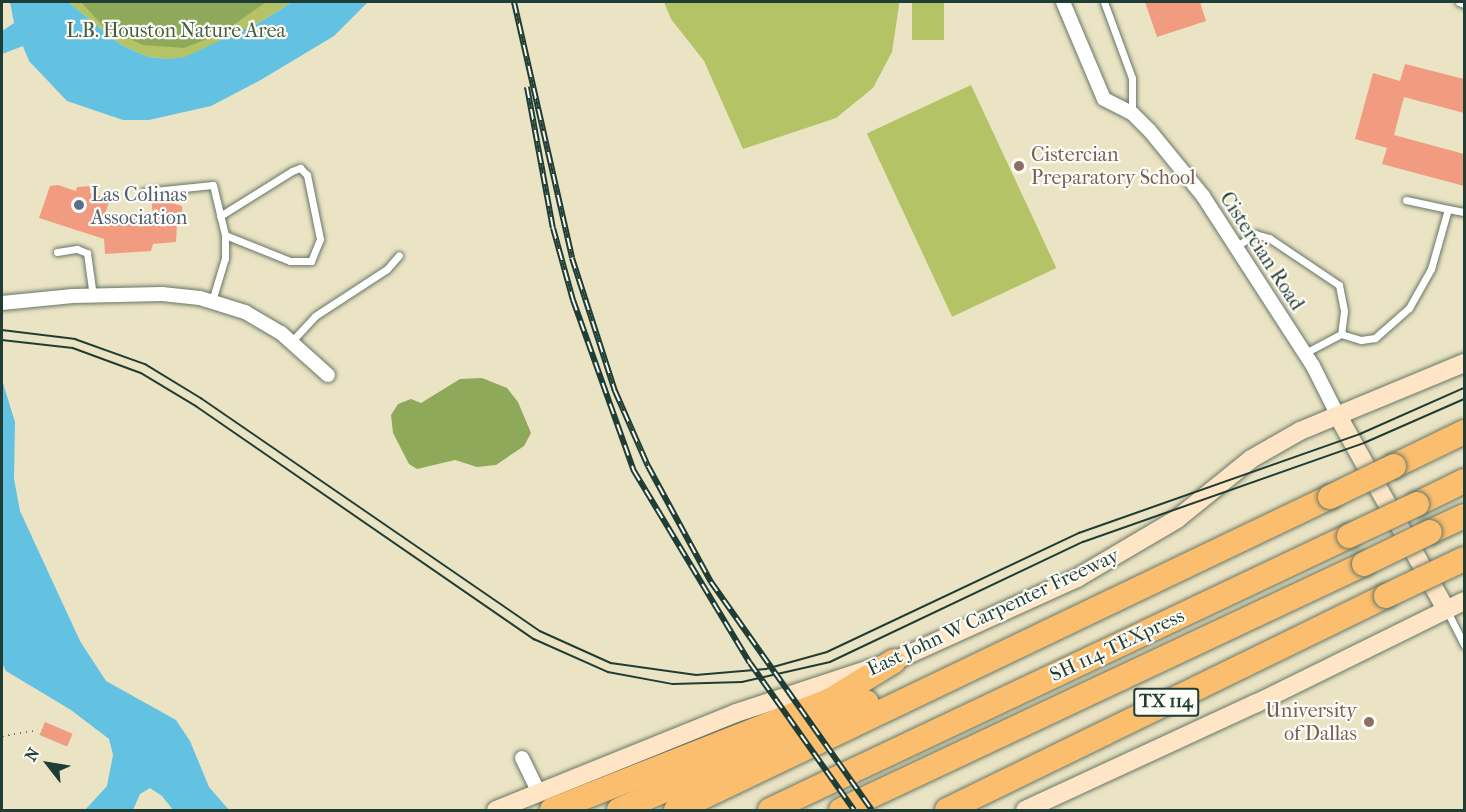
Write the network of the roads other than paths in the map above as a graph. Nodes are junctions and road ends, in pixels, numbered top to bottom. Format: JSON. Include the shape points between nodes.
{"nodes":[{"id":1,"x":1063,"y":2,"type":"edge"},
{"id":2,"x":1104,"y":2,"type":"edge"},
{"id":3,"x":1459,"y":2,"type":"edge"},
{"id":4,"x":1464,"y":4,"type":"edge"},
{"id":5,"x":1132,"y":113,"type":"junction"},
{"id":6,"x":144,"y":192,"type":"dead end"},
{"id":7,"x":1406,"y":200,"type":"dead end"},
{"id":8,"x":1448,"y":209,"type":"junction"},
{"id":9,"x":1464,"y":212,"type":"edge"},
{"id":10,"x":220,"y":216,"type":"junction"},
{"id":11,"x":225,"y":235,"type":"junction"},
{"id":12,"x":1237,"y":246,"type":"junction"},
{"id":13,"x":57,"y":252,"type":"dead end"},
{"id":14,"x":399,"y":255,"type":"dead end"},
{"id":15,"x":93,"y":296,"type":"junction"},
{"id":16,"x":212,"y":301,"type":"junction"},
{"id":17,"x":2,"y":303,"type":"edge"},
{"id":18,"x":1341,"y":334,"type":"junction"},
{"id":19,"x":291,"y":342,"type":"junction"},
{"id":20,"x":1305,"y":353,"type":"junction"},
{"id":21,"x":1464,"y":363,"type":"edge"},
{"id":22,"x":328,"y":375,"type":"dead end"},
{"id":23,"x":1338,"y":416,"type":"junction"},
{"id":24,"x":1464,"y":432,"type":"edge"},
{"id":25,"x":1464,"y":481,"type":"edge"},
{"id":26,"x":1464,"y":516,"type":"edge"},
{"id":27,"x":1464,"y":559,"type":"edge"},
{"id":28,"x":1464,"y":601,"type":"edge"},
{"id":29,"x":1446,"y":609,"type":"junction"},
{"id":30,"x":1464,"y":645,"type":"edge"},
{"id":31,"x":894,"y":661,"type":"junction"},
{"id":32,"x":986,"y":663,"type":"junction"},
{"id":33,"x":836,"y":734,"type":"junction"},
{"id":34,"x":522,"y":758,"type":"dead end"},
{"id":35,"x":538,"y":791,"type":"junction"},
{"id":36,"x":496,"y":810,"type":"edge"},
{"id":37,"x":552,"y":810,"type":"edge"},
{"id":38,"x":619,"y":810,"type":"edge"},
{"id":39,"x":676,"y":810,"type":"edge"},
{"id":40,"x":699,"y":810,"type":"edge"},
{"id":41,"x":770,"y":810,"type":"edge"},
{"id":42,"x":841,"y":810,"type":"edge"},
{"id":43,"x":947,"y":810,"type":"edge"},
{"id":44,"x":1025,"y":810,"type":"edge"}],
"edges":[{"from":1,"to":5,"type":"street","name":"Cistercian Road","via":[[1104,99]]},
{"from":2,"to":5,"type":"lane","via":[[1132,78]]},
{"from":3,"to":4,"type":"lane"},
{"from":5,"to":12,"type":"street","name":"Cistercian Road","via":[[1203,196]]},
{"from":6,"to":10,"type":"lane","via":[[213,185]]},
{"from":7,"to":8,"type":"lane"},
{"from":8,"to":9,"type":"lane"},
{"from":8,"to":18,"type":"lane","via":[[1431,269],[1408,308],[1375,338],[1361,340]]},
{"from":10,"to":11,"type":"lane"},
{"from":10,"to":11,"type":"lane","via":[[292,171],[300,168],[307,175],[320,239],[311,261],[290,261]]},
{"from":11,"to":16,"type":"lane","via":[[225,258]]},
{"from":12,"to":18,"type":"lane","via":[[1255,234],[1269,238],[1339,285],[1344,311]]},
{"from":12,"to":20,"type":"street","name":"Cistercian Road"},
{"from":13,"to":15,"type":"lane","via":[[76,249],[87,253]]},
{"from":14,"to":19,"type":"lane","via":[[387,269],[315,316]]},
{"from":15,"to":16,"type":"street","via":[[162,294]]},
{"from":15,"to":17,"type":"street"},
{"from":16,"to":19,"type":"street","via":[[245,312]]},
{"from":18,"to":20,"type":"lane"},
{"from":19,"to":22,"type":"street"},
{"from":20,"to":23,"type":"street","name":"Cistercian Road"},
{"from":21,"to":23,"type":"main road","name":"East John W Carpenter Freeway"},
{"from":23,"to":29,"type":"main road"},
{"from":23,"to":31,"type":"main road","name":"East John W Carpenter Freeway","via":[[1300,431],[1251,459],[1177,519],[1127,551],[1077,578]]},
{"from":24,"to":32,"type":"highway","name":"East John W Carpenter Freeway","bridge":true},
{"from":25,"to":41,"type":"highway","name":"SH 114 TEXpress","bridge":true},
{"from":26,"to":42,"type":"highway","name":"SH 114 TEXpress","bridge":true},
{"from":27,"to":43,"type":"highway","number":"TX 114","bridge":true},
{"from":28,"to":29,"type":"main road"},
{"from":29,"to":30,"type":"lane"},
{"from":29,"to":44,"type":"main road","via":[[1257,703]]},
{"from":31,"to":35,"type":"main road","name":"East John W Carpenter Freeway","via":[[736,713]]},
{"from":31,"to":37,"type":"highway","via":[[829,701]]},
{"from":32,"to":33,"type":"highway","name":"East John W Carpenter Freeway"},
{"from":32,"to":38,"type":"highway","via":[[961,661]]},
{"from":33,"to":39,"type":"highway","name":"East John W Carpenter Freeway"},
{"from":33,"to":40,"type":"highway","via":[[808,755]]},
{"from":34,"to":35,"type":"street"},
{"from":35,"to":36,"type":"main road","name":"East John W Carpenter Freeway"}]}
